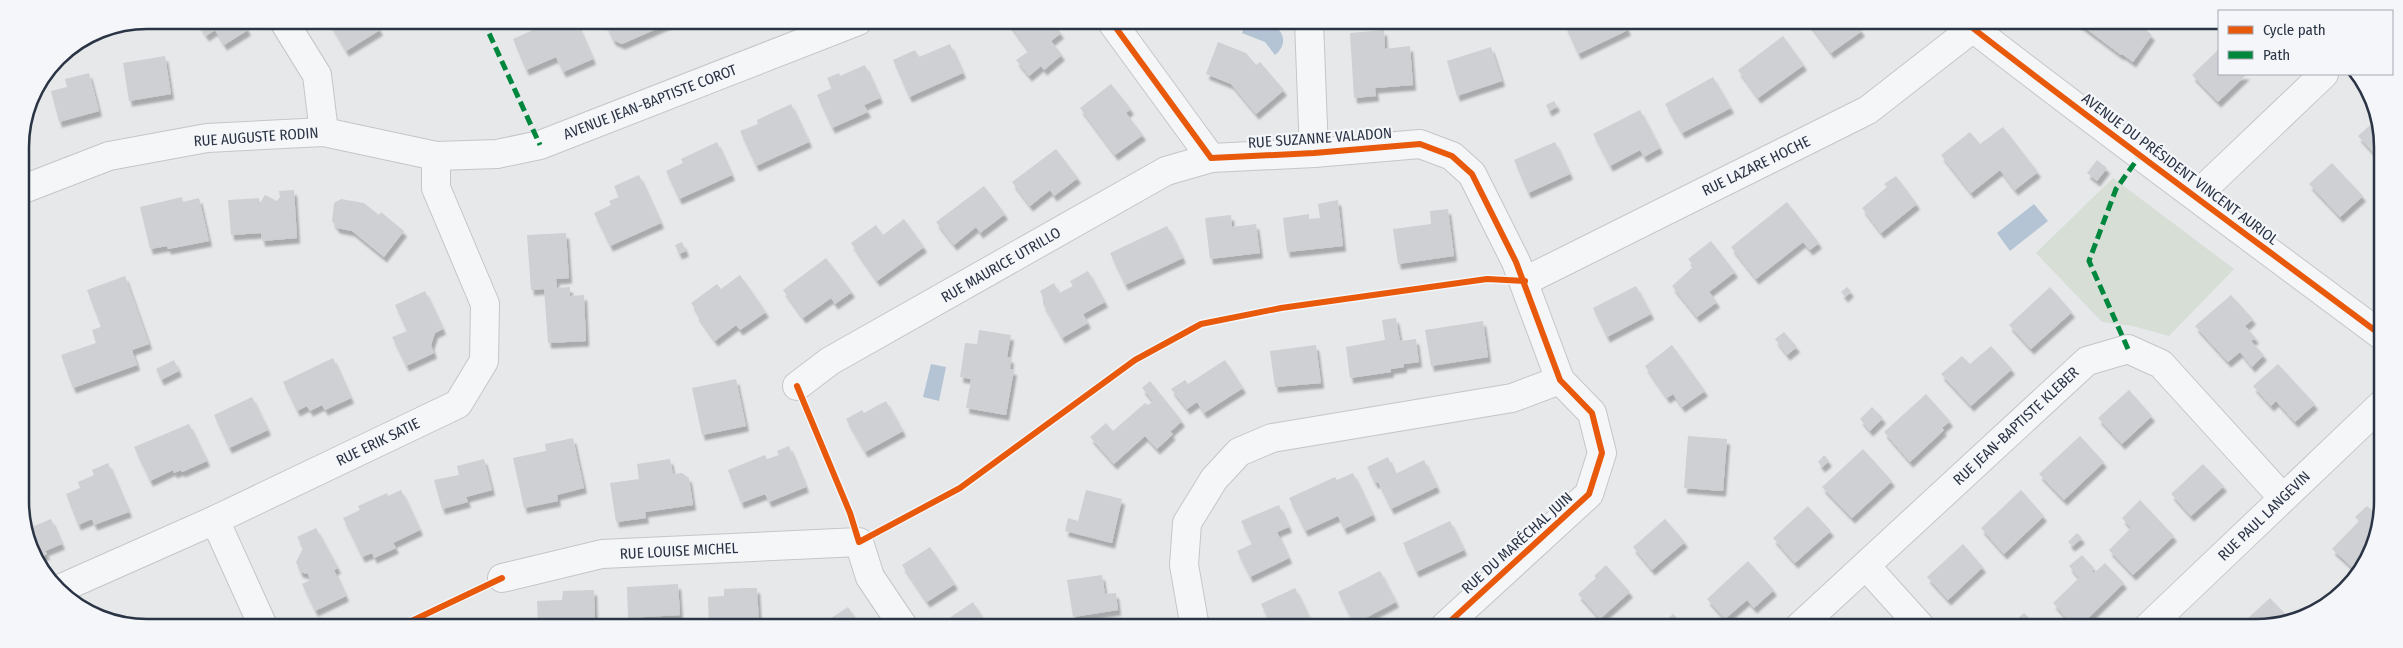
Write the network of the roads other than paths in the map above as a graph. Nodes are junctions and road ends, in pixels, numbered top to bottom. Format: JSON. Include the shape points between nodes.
{"nodes":[{"id":1,"x":289,"y":29,"type":"edge"},
{"id":2,"x":837,"y":29,"type":"edge"},
{"id":3,"x":1118,"y":29,"type":"edge"},
{"id":4,"x":1309,"y":29,"type":"edge"},
{"id":5,"x":1964,"y":29,"type":"edge"},
{"id":6,"x":1974,"y":29,"type":"edge"},
{"id":7,"x":2323,"y":75,"type":"edge"},
{"id":8,"x":324,"y":132,"type":"junction"},
{"id":9,"x":1314,"y":153,"type":"junction"},
{"id":10,"x":436,"y":156,"type":"junction"},
{"id":11,"x":1211,"y":158,"type":"junction"},
{"id":12,"x":29,"y":187,"type":"edge"},
{"id":13,"x":2196,"y":196,"type":"junction"},
{"id":14,"x":1525,"y":281,"type":"junction"},
{"id":15,"x":2374,"y":330,"type":"edge"},
{"id":16,"x":1560,"y":380,"type":"junction"},
{"id":17,"x":797,"y":386,"type":"dead end"},
{"id":18,"x":2374,"y":411,"type":"edge"},
{"id":19,"x":2283,"y":498,"type":"junction"},
{"id":20,"x":215,"y":520,"type":"junction"},
{"id":21,"x":1866,"y":566,"type":"junction"},
{"id":22,"x":502,"y":578,"type":"dead end"},
{"id":23,"x":65,"y":587,"type":"edge"},
{"id":24,"x":260,"y":619,"type":"edge"},
{"id":25,"x":898,"y":619,"type":"edge"},
{"id":26,"x":1193,"y":619,"type":"edge"},
{"id":27,"x":1453,"y":619,"type":"edge"},
{"id":28,"x":1808,"y":619,"type":"edge"},
{"id":29,"x":1914,"y":619,"type":"edge"},
{"id":30,"x":2156,"y":619,"type":"edge"}],
"edges":[{"from":1,"to":8,"type":"street","via":[[317,75]]},
{"from":2,"to":10,"type":"street","name":"AVENUE JEAN-BAPTISTE COROT","via":[[540,145],[497,154]]},
{"from":3,"to":11,"type":"street"},
{"from":4,"to":9,"type":"street"},
{"from":5,"to":14,"type":"street","name":"RUE LAZARE HOCHE","via":[[1868,110]]},
{"from":6,"to":13,"type":"street","name":"AVENUE DU PRÉSIDENT VINCENT AURIOL"},
{"from":7,"to":13,"type":"street"},
{"from":8,"to":10,"type":"street","name":"RUE AUGUSTE RODIN"},
{"from":8,"to":12,"type":"street","name":"RUE AUGUSTE RODIN","via":[[206,138],[108,156]]},
{"from":9,"to":11,"type":"street","name":"RUE SUZANNE VALADON"},
{"from":9,"to":14,"type":"street","name":"RUE SUZANNE VALADON","via":[[1420,144],[1452,156],[1472,174]]},
{"from":10,"to":20,"type":"street","name":"RUE ERIK SATIE","via":[[436,188],[485,304],[484,361],[458,404]]},
{"from":11,"to":17,"type":"street","name":"RUE MAURICE UTRILLO","via":[[1166,171],[830,361]]},
{"from":13,"to":15,"type":"street","name":"AVENUE DU PRÉSIDENT VINCENT AURIOL"},
{"from":14,"to":16,"type":"street","name":"RUE DU MARÉCHAL JUIN"},
{"from":16,"to":26,"type":"street","via":[[1512,398],[1272,438],[1239,452],[1214,479],[1187,523],[1184,565]]},
{"from":16,"to":27,"type":"street","name":"RUE DU MARÉCHAL JUIN","via":[[1592,413],[1602,453],[1589,494]]},
{"from":18,"to":19,"type":"street","name":"RUE PAUL LANGEVIN"},
{"from":19,"to":21,"type":"street","name":"RUE JEAN-BAPTISTE KLEBER","via":[[2161,364],[2128,349],[2087,361]]},
{"from":19,"to":30,"type":"street","name":"RUE PAUL LANGEVIN"},
{"from":20,"to":23,"type":"street","name":"RUE ERIK SATIE"},
{"from":20,"to":24,"type":"street"},
{"from":21,"to":28,"type":"street","name":"RUE JEAN-BAPTISTE KLEBER"},
{"from":21,"to":29,"type":"street"},
{"from":22,"to":25,"type":"street","name":"RUE LOUISE MICHEL","via":[[602,554],[859,542],[870,577]]}]}
